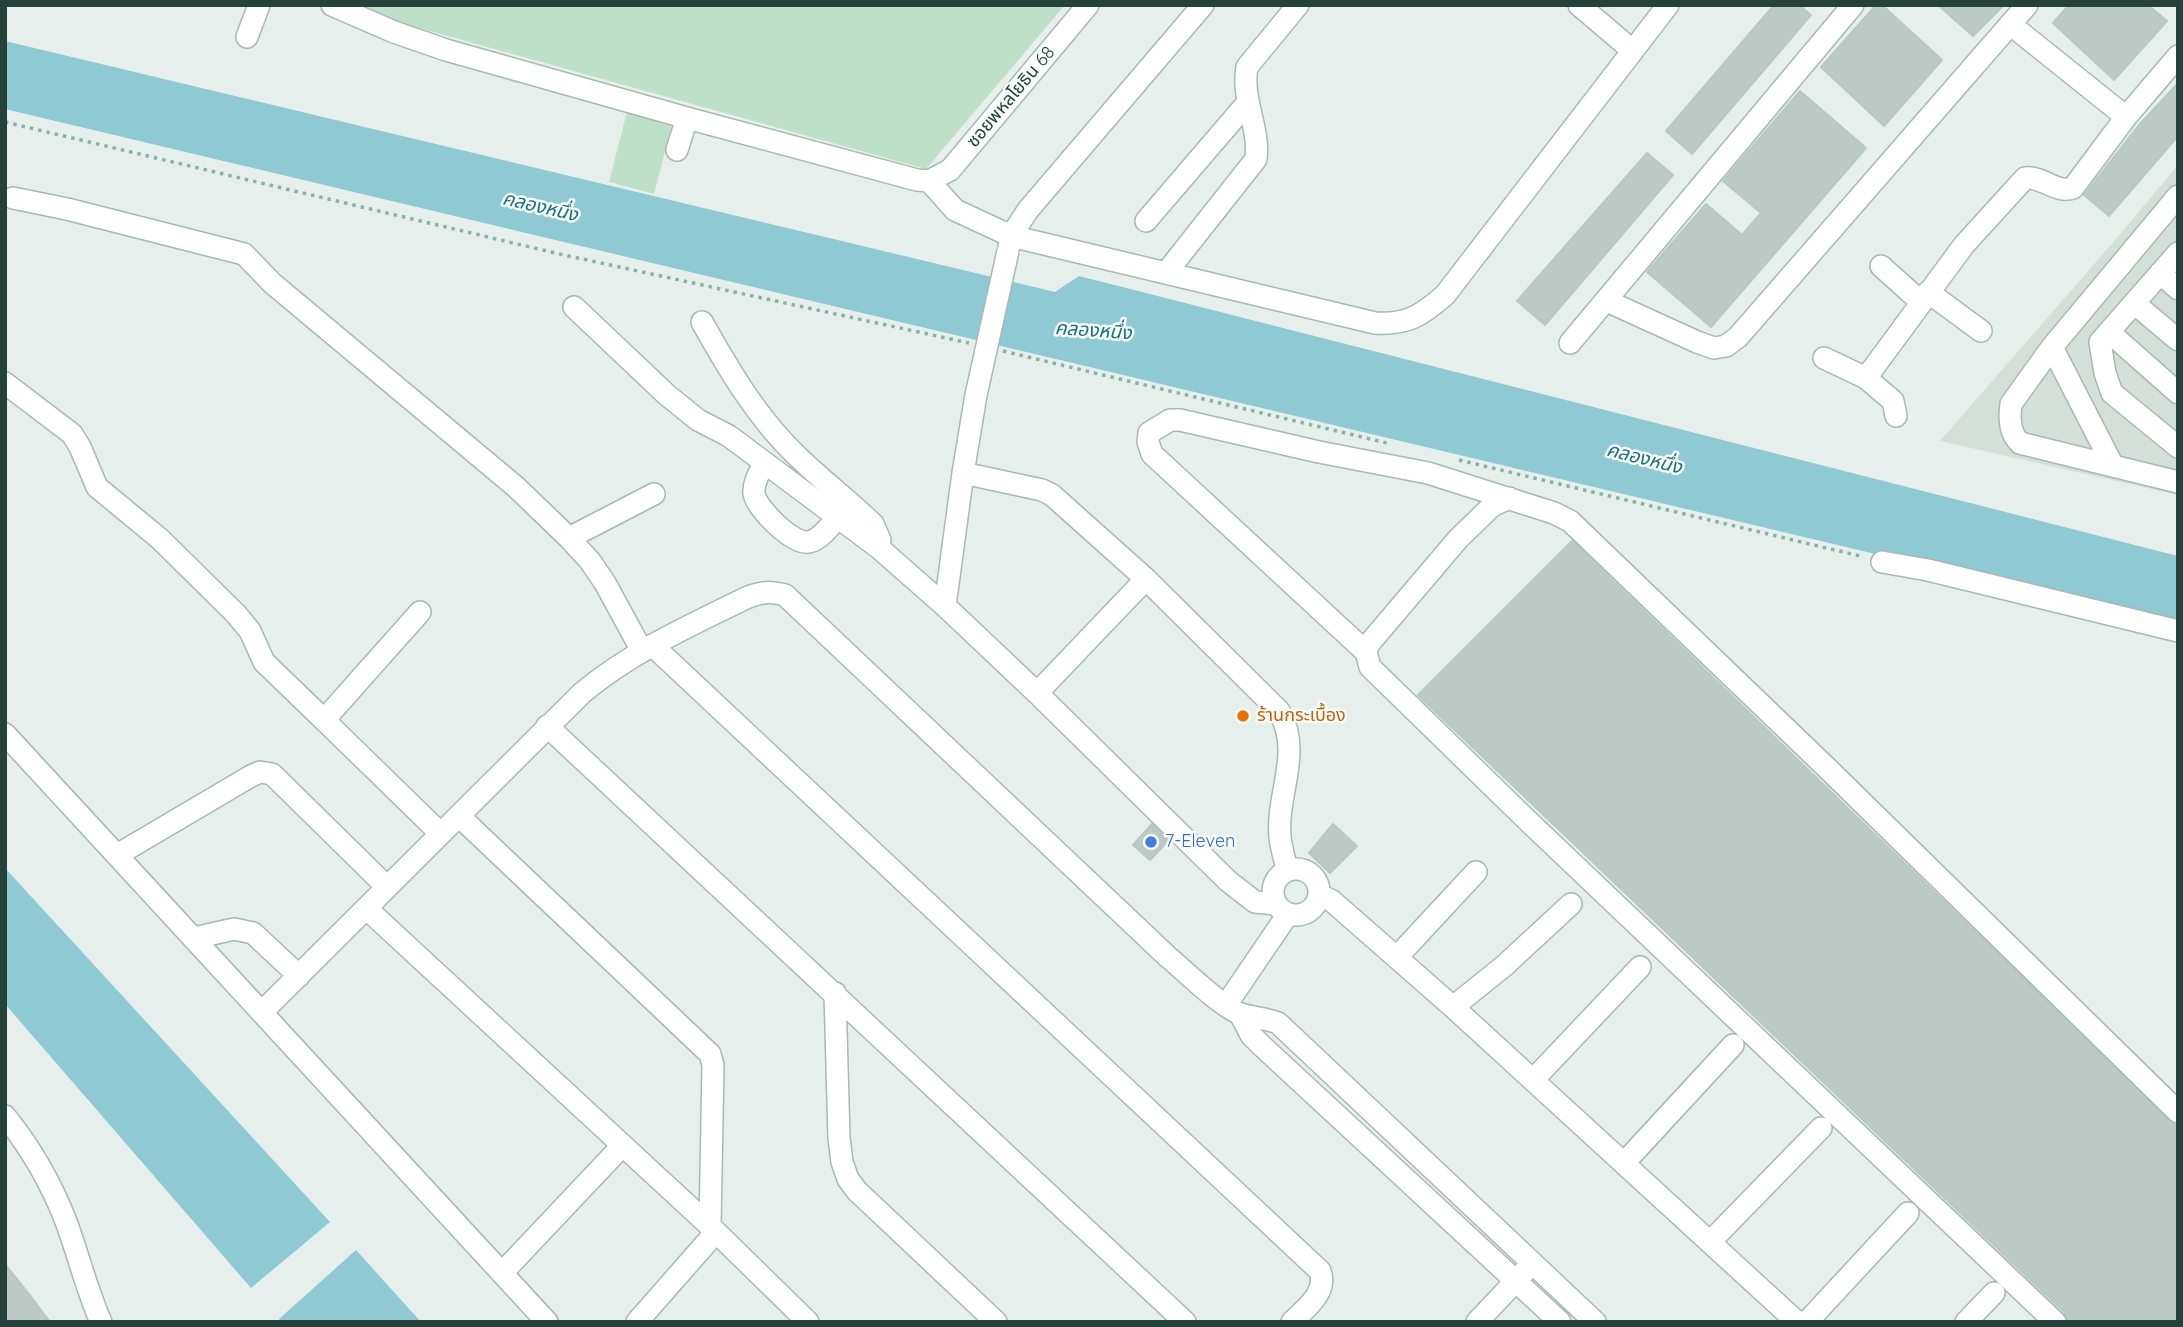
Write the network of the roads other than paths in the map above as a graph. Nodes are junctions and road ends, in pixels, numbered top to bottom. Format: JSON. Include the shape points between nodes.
{"nodes":[{"id":1,"x":259,"y":5,"type":"edge"},
{"id":2,"x":332,"y":5,"type":"edge"},
{"id":3,"x":1088,"y":5,"type":"edge"},
{"id":4,"x":1203,"y":5,"type":"edge"},
{"id":5,"x":1298,"y":5,"type":"edge"},
{"id":6,"x":1579,"y":5,"type":"edge"},
{"id":7,"x":1668,"y":5,"type":"edge"},
{"id":8,"x":1853,"y":5,"type":"edge"},
{"id":9,"x":2026,"y":5,"type":"edge"},
{"id":10,"x":2010,"y":24,"type":"junction"},
{"id":11,"x":247,"y":37,"type":"dead end"},
{"id":12,"x":1633,"y":51,"type":"junction"},
{"id":13,"x":2178,"y":56,"type":"edge"},
{"id":14,"x":1248,"y":102,"type":"junction"},
{"id":15,"x":2126,"y":117,"type":"junction"},
{"id":16,"x":687,"y":118,"type":"junction"},
{"id":17,"x":677,"y":150,"type":"dead end"},
{"id":18,"x":929,"y":181,"type":"junction"},
{"id":19,"x":2178,"y":196,"type":"edge"},
{"id":20,"x":13,"y":198,"type":"dead end"},
{"id":21,"x":1146,"y":221,"type":"dead end"},
{"id":22,"x":1009,"y":244,"type":"junction"},
{"id":23,"x":2178,"y":253,"type":"edge"},
{"id":24,"x":1881,"y":267,"type":"dead end"},
{"id":25,"x":1166,"y":273,"type":"junction"},
{"id":26,"x":2160,"y":273,"type":"junction"},
{"id":27,"x":2178,"y":289,"type":"edge"},
{"id":28,"x":1924,"y":297,"type":"junction"},
{"id":29,"x":1607,"y":301,"type":"junction"},
{"id":30,"x":2134,"y":303,"type":"junction"},
{"id":31,"x":574,"y":307,"type":"dead end"},
{"id":32,"x":702,"y":322,"type":"dead end"},
{"id":33,"x":1981,"y":331,"type":"dead end"},
{"id":34,"x":2109,"y":332,"type":"junction"},
{"id":35,"x":2178,"y":340,"type":"edge"},
{"id":36,"x":1570,"y":343,"type":"dead end"},
{"id":37,"x":2052,"y":347,"type":"junction"},
{"id":38,"x":1824,"y":358,"type":"dead end"},
{"id":39,"x":1866,"y":379,"type":"junction"},
{"id":40,"x":5,"y":383,"type":"edge"},
{"id":41,"x":2178,"y":393,"type":"edge"},
{"id":42,"x":1896,"y":416,"type":"dead end"},
{"id":43,"x":2178,"y":447,"type":"edge"},
{"id":44,"x":765,"y":463,"type":"junction"},
{"id":45,"x":2113,"y":466,"type":"junction"},
{"id":46,"x":963,"y":473,"type":"junction"},
{"id":47,"x":2178,"y":482,"type":"edge"},
{"id":48,"x":654,"y":494,"type":"dead end"},
{"id":49,"x":1509,"y":498,"type":"junction"},
{"id":50,"x":838,"y":517,"type":"junction"},
{"id":51,"x":569,"y":538,"type":"junction"},
{"id":52,"x":879,"y":548,"type":"junction"},
{"id":53,"x":1882,"y":562,"type":"dead end"},
{"id":54,"x":1146,"y":579,"type":"junction"},
{"id":55,"x":945,"y":606,"type":"junction"},
{"id":56,"x":421,"y":612,"type":"dead end"},
{"id":57,"x":2178,"y":631,"type":"edge"},
{"id":58,"x":647,"y":648,"type":"junction"},
{"id":59,"x":1366,"y":652,"type":"junction"},
{"id":60,"x":1037,"y":693,"type":"junction"},
{"id":61,"x":324,"y":720,"type":"junction"},
{"id":62,"x":547,"y":726,"type":"junction"},
{"id":63,"x":5,"y":734,"type":"edge"},
{"id":64,"x":459,"y":816,"type":"junction"},
{"id":65,"x":440,"y":833,"type":"junction"},
{"id":66,"x":117,"y":855,"type":"junction"},
{"id":67,"x":1287,"y":870,"type":"junction"},
{"id":68,"x":1476,"y":872,"type":"dead end"},
{"id":69,"x":387,"y":887,"type":"junction"},
{"id":70,"x":1320,"y":895,"type":"junction"},
{"id":71,"x":1571,"y":904,"type":"dead end"},
{"id":72,"x":367,"y":909,"type":"junction"},
{"id":73,"x":1282,"y":909,"type":"junction"},
{"id":74,"x":194,"y":938,"type":"junction"},
{"id":75,"x":1397,"y":957,"type":"junction"},
{"id":76,"x":1640,"y":967,"type":"dead end"},
{"id":77,"x":299,"y":976,"type":"junction"},
{"id":78,"x":835,"y":993,"type":"junction"},
{"id":79,"x":1453,"y":1007,"type":"junction"},
{"id":80,"x":1233,"y":1009,"type":"junction"},
{"id":81,"x":262,"y":1012,"type":"junction"},
{"id":82,"x":1732,"y":1045,"type":"dead end"},
{"id":83,"x":1533,"y":1080,"type":"junction"},
{"id":84,"x":2178,"y":1112,"type":"edge"},
{"id":85,"x":5,"y":1116,"type":"edge"},
{"id":86,"x":1821,"y":1128,"type":"dead end"},
{"id":87,"x":622,"y":1146,"type":"junction"},
{"id":88,"x":1624,"y":1163,"type":"junction"},
{"id":89,"x":1908,"y":1213,"type":"dead end"},
{"id":90,"x":713,"y":1229,"type":"junction"},
{"id":91,"x":1710,"y":1242,"type":"junction"},
{"id":92,"x":1533,"y":1263,"type":"junction"},
{"id":93,"x":502,"y":1273,"type":"junction"},
{"id":94,"x":1516,"y":1280,"type":"junction"},
{"id":95,"x":1994,"y":1293,"type":"dead end"},
{"id":96,"x":101,"y":1322,"type":"edge"},
{"id":97,"x":547,"y":1322,"type":"edge"},
{"id":98,"x":637,"y":1322,"type":"edge"},
{"id":99,"x":808,"y":1322,"type":"edge"},
{"id":100,"x":996,"y":1322,"type":"edge"},
{"id":101,"x":1185,"y":1322,"type":"edge"},
{"id":102,"x":1292,"y":1322,"type":"edge"},
{"id":103,"x":1477,"y":1322,"type":"edge"},
{"id":104,"x":1560,"y":1322,"type":"edge"},
{"id":105,"x":1595,"y":1322,"type":"edge"},
{"id":106,"x":1797,"y":1322,"type":"edge"},
{"id":107,"x":1807,"y":1322,"type":"edge"},
{"id":108,"x":1966,"y":1322,"type":"edge"},
{"id":109,"x":2055,"y":1322,"type":"edge"}],
"edges":[{"from":1,"to":11,"type":"street"},
{"from":2,"to":16,"type":"street","via":[[446,50]]},
{"from":3,"to":18,"type":"street","name":"ซอยพหลโยธิน 68","via":[[950,170]]},
{"from":4,"to":22,"type":"street","via":[[1028,210]]},
{"from":5,"to":14,"type":"street","via":[[1247,67]]},
{"from":6,"to":12,"type":"street"},
{"from":7,"to":12,"type":"street"},
{"from":8,"to":29,"type":"street"},
{"from":9,"to":10,"type":"street"},
{"from":10,"to":15,"type":"street"},
{"from":10,"to":29,"type":"street","via":[[1732,341],[1714,348]]},
{"from":12,"to":25,"type":"street","via":[[1445,295],[1426,312],[1393,324],[1375,323]]},
{"from":13,"to":15,"type":"street"},
{"from":14,"to":21,"type":"street"},
{"from":14,"to":25,"type":"street","via":[[1256,159]]},
{"from":15,"to":28,"type":"street","via":[[2073,188],[2059,189],[2038,178],[2025,178]]},
{"from":16,"to":17,"type":"street"},
{"from":16,"to":18,"type":"street"},
{"from":18,"to":22,"type":"street","via":[[955,210]]},
{"from":19,"to":37,"type":"street"},
{"from":20,"to":51,"type":"street","via":[[244,254],[272,283],[516,487]]},
{"from":22,"to":25,"type":"street"},
{"from":22,"to":46,"type":"street","bridge":true},
{"from":23,"to":26,"type":"street"},
{"from":24,"to":28,"type":"street"},
{"from":26,"to":27,"type":"street"},
{"from":26,"to":30,"type":"street"},
{"from":28,"to":33,"type":"street"},
{"from":28,"to":39,"type":"street"},
{"from":29,"to":36,"type":"street"},
{"from":30,"to":34,"type":"street"},
{"from":30,"to":35,"type":"street"},
{"from":31,"to":44,"type":"street","via":[[667,395]]},
{"from":32,"to":52,"type":"street","via":[[748,400],[796,456],[873,524]]},
{"from":34,"to":41,"type":"street"},
{"from":34,"to":43,"type":"street","via":[[2100,342],[2112,393]]},
{"from":37,"to":45,"type":"street"},
{"from":37,"to":45,"type":"street","via":[[2011,404],[2015,438]]},
{"from":38,"to":39,"type":"street"},
{"from":39,"to":42,"type":"street","via":[[1893,401]]},
{"from":40,"to":61,"type":"street","via":[[72,434],[97,487],[160,539],[236,614],[250,631],[264,662]]},
{"from":44,"to":50,"type":"street"},
{"from":44,"to":50,"type":"street","via":[[754,495],[781,528],[808,542]]},
{"from":45,"to":47,"type":"street"},
{"from":46,"to":54,"type":"street","via":[[1052,495]]},
{"from":46,"to":55,"type":"street"},
{"from":48,"to":51,"type":"street"},
{"from":49,"to":59,"type":"street","via":[[1492,506],[1458,539],[1367,645]]},
{"from":49,"to":59,"type":"street","via":[[1428,472],[1180,420],[1170,420],[1150,433],[1148,442],[1159,461]]},
{"from":49,"to":84,"type":"street","via":[[1570,520]]},
{"from":50,"to":52,"type":"street"},
{"from":51,"to":58,"type":"street","via":[[590,561]]},
{"from":52,"to":55,"type":"street"},
{"from":53,"to":57,"type":"street"},
{"from":54,"to":60,"type":"street"},
{"from":54,"to":67,"type":"street","via":[[1272,704],[1286,724],[1290,759],[1280,837]]},
{"from":55,"to":60,"type":"street"},
{"from":56,"to":61,"type":"street"},
{"from":58,"to":62,"type":"street","via":[[602,676]]},
{"from":58,"to":80,"type":"street","via":[[758,592],[785,595],[1168,957]]},
{"from":58,"to":102,"type":"street","via":[[1320,1271],[1319,1293]]},
{"from":59,"to":109,"type":"street","via":[[1370,667],[1384,683]]},
{"from":60,"to":73,"type":"street","via":[[1228,881],[1255,902]]},
{"from":61,"to":65,"type":"street"},
{"from":62,"to":64,"type":"street"},
{"from":62,"to":78,"type":"street"},
{"from":63,"to":66,"type":"street"},
{"from":64,"to":65,"type":"street"},
{"from":64,"to":90,"type":"street","via":[[710,1054]]},
{"from":65,"to":69,"type":"street"},
{"from":66,"to":69,"type":"street","via":[[251,776],[266,772]]},
{"from":66,"to":74,"type":"street"},
{"from":67,"to":70,"type":"street","via":[[1308,871],[1317,881]]},
{"from":67,"to":73,"type":"street","via":[[1272,888]]},
{"from":68,"to":75,"type":"street"},
{"from":69,"to":72,"type":"street"},
{"from":70,"to":73,"type":"street","via":[[1314,907],[1302,915]]},
{"from":70,"to":75,"type":"street"},
{"from":71,"to":79,"type":"street"},
{"from":72,"to":77,"type":"street"},
{"from":72,"to":87,"type":"street"},
{"from":73,"to":80,"type":"street"},
{"from":74,"to":77,"type":"street","via":[[234,929],[253,933]]},
{"from":74,"to":81,"type":"street"},
{"from":75,"to":79,"type":"street"},
{"from":76,"to":83,"type":"street"},
{"from":77,"to":81,"type":"street"},
{"from":78,"to":100,"type":"street","via":[[839,1138],[848,1179]]},
{"from":78,"to":101,"type":"street"},
{"from":79,"to":83,"type":"street"},
{"from":80,"to":92,"type":"street","via":[[1278,1023]]},
{"from":80,"to":94,"type":"street","via":[[1262,1046]]},
{"from":81,"to":93,"type":"street"},
{"from":82,"to":88,"type":"street"},
{"from":83,"to":88,"type":"street"},
{"from":85,"to":96,"type":"street","via":[[47,1180]]},
{"from":86,"to":91,"type":"street"},
{"from":87,"to":90,"type":"street"},
{"from":87,"to":93,"type":"street"},
{"from":88,"to":91,"type":"street"},
{"from":89,"to":107,"type":"street"},
{"from":90,"to":98,"type":"street"},
{"from":90,"to":99,"type":"street"},
{"from":91,"to":106,"type":"street"},
{"from":92,"to":94,"type":"street"},
{"from":92,"to":105,"type":"street"},
{"from":93,"to":97,"type":"street"},
{"from":94,"to":103,"type":"street"},
{"from":94,"to":104,"type":"street"},
{"from":95,"to":108,"type":"street"}]}
